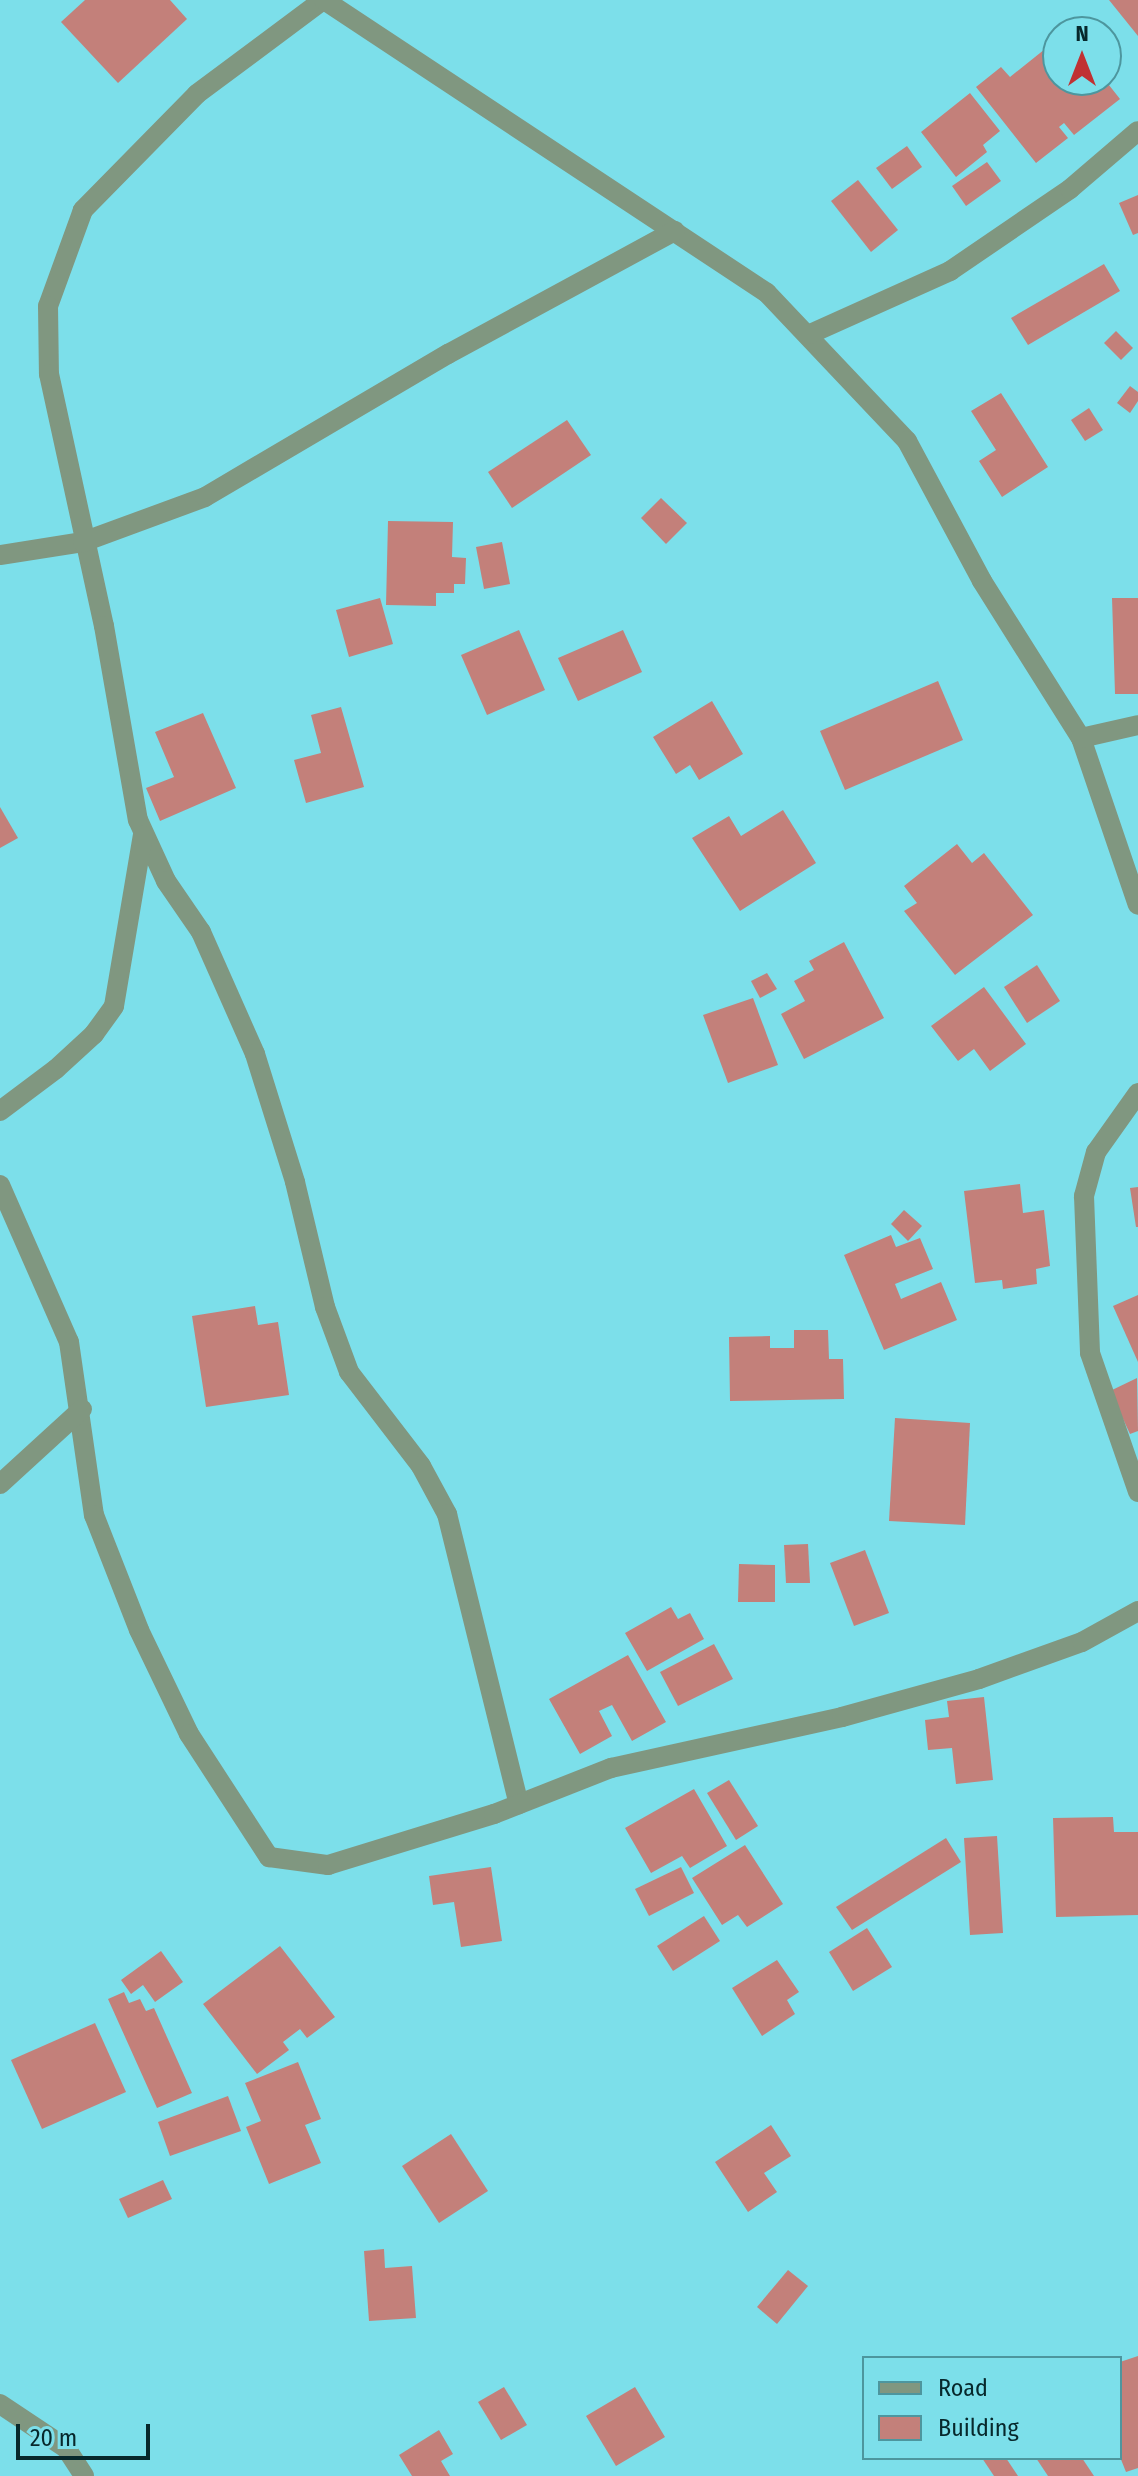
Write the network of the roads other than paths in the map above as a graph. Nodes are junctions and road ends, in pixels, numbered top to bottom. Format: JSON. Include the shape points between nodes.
{"nodes":[{"id":1,"x":324,"y":0,"type":"edge"},
{"id":2,"x":1138,"y":131,"type":"edge"},
{"id":3,"x":675,"y":231,"type":"junction"},
{"id":4,"x":810,"y":334,"type":"junction"},
{"id":5,"x":83,"y":542,"type":"junction"},
{"id":6,"x":0,"y":555,"type":"edge"},
{"id":7,"x":1138,"y":725,"type":"edge"},
{"id":8,"x":1081,"y":738,"type":"junction"},
{"id":9,"x":143,"y":835,"type":"junction"},
{"id":10,"x":1138,"y":905,"type":"edge"},
{"id":11,"x":1138,"y":1093,"type":"edge"},
{"id":12,"x":0,"y":1111,"type":"edge"},
{"id":13,"x":0,"y":1185,"type":"edge"},
{"id":14,"x":82,"y":1409,"type":"junction"},
{"id":15,"x":0,"y":1484,"type":"edge"},
{"id":16,"x":1138,"y":1492,"type":"edge"},
{"id":17,"x":1138,"y":1611,"type":"edge"},
{"id":18,"x":519,"y":1804,"type":"junction"},
{"id":19,"x":0,"y":2404,"type":"edge"},
{"id":20,"x":84,"y":2476,"type":"edge"}],
"edges":[{"from":1,"to":3,"type":"street"},
{"from":1,"to":5,"type":"street","via":[[197,94],[83,210],[62,257],[48,306],[49,374]]},
{"from":2,"to":4,"type":"street","via":[[1070,189],[950,271]]},
{"from":3,"to":4,"type":"street","via":[[767,293]]},
{"from":3,"to":5,"type":"street","via":[[448,354],[205,497]]},
{"from":4,"to":8,"type":"street","via":[[907,441],[982,581]]},
{"from":5,"to":6,"type":"street"},
{"from":5,"to":9,"type":"street"},
{"from":7,"to":8,"type":"street"},
{"from":8,"to":10,"type":"street"},
{"from":9,"to":12,"type":"street","via":[[114,1006],[66,1060]]},
{"from":9,"to":18,"type":"street","via":[[201,932],[255,1054],[295,1182],[325,1307],[349,1372],[421,1466],[447,1514]]},
{"from":11,"to":16,"type":"street","via":[[1096,1152],[1084,1196],[1090,1353]]},
{"from":13,"to":14,"type":"street","via":[[69,1342]]},
{"from":14,"to":15,"type":"street"},
{"from":14,"to":18,"type":"street","via":[[94,1515],[139,1630],[189,1734],[269,1857],[328,1865]]},
{"from":17,"to":18,"type":"street","via":[[1082,1642],[979,1679],[842,1717],[611,1768]]},
{"from":19,"to":20,"type":"street","via":[[66,2448]]}]}
